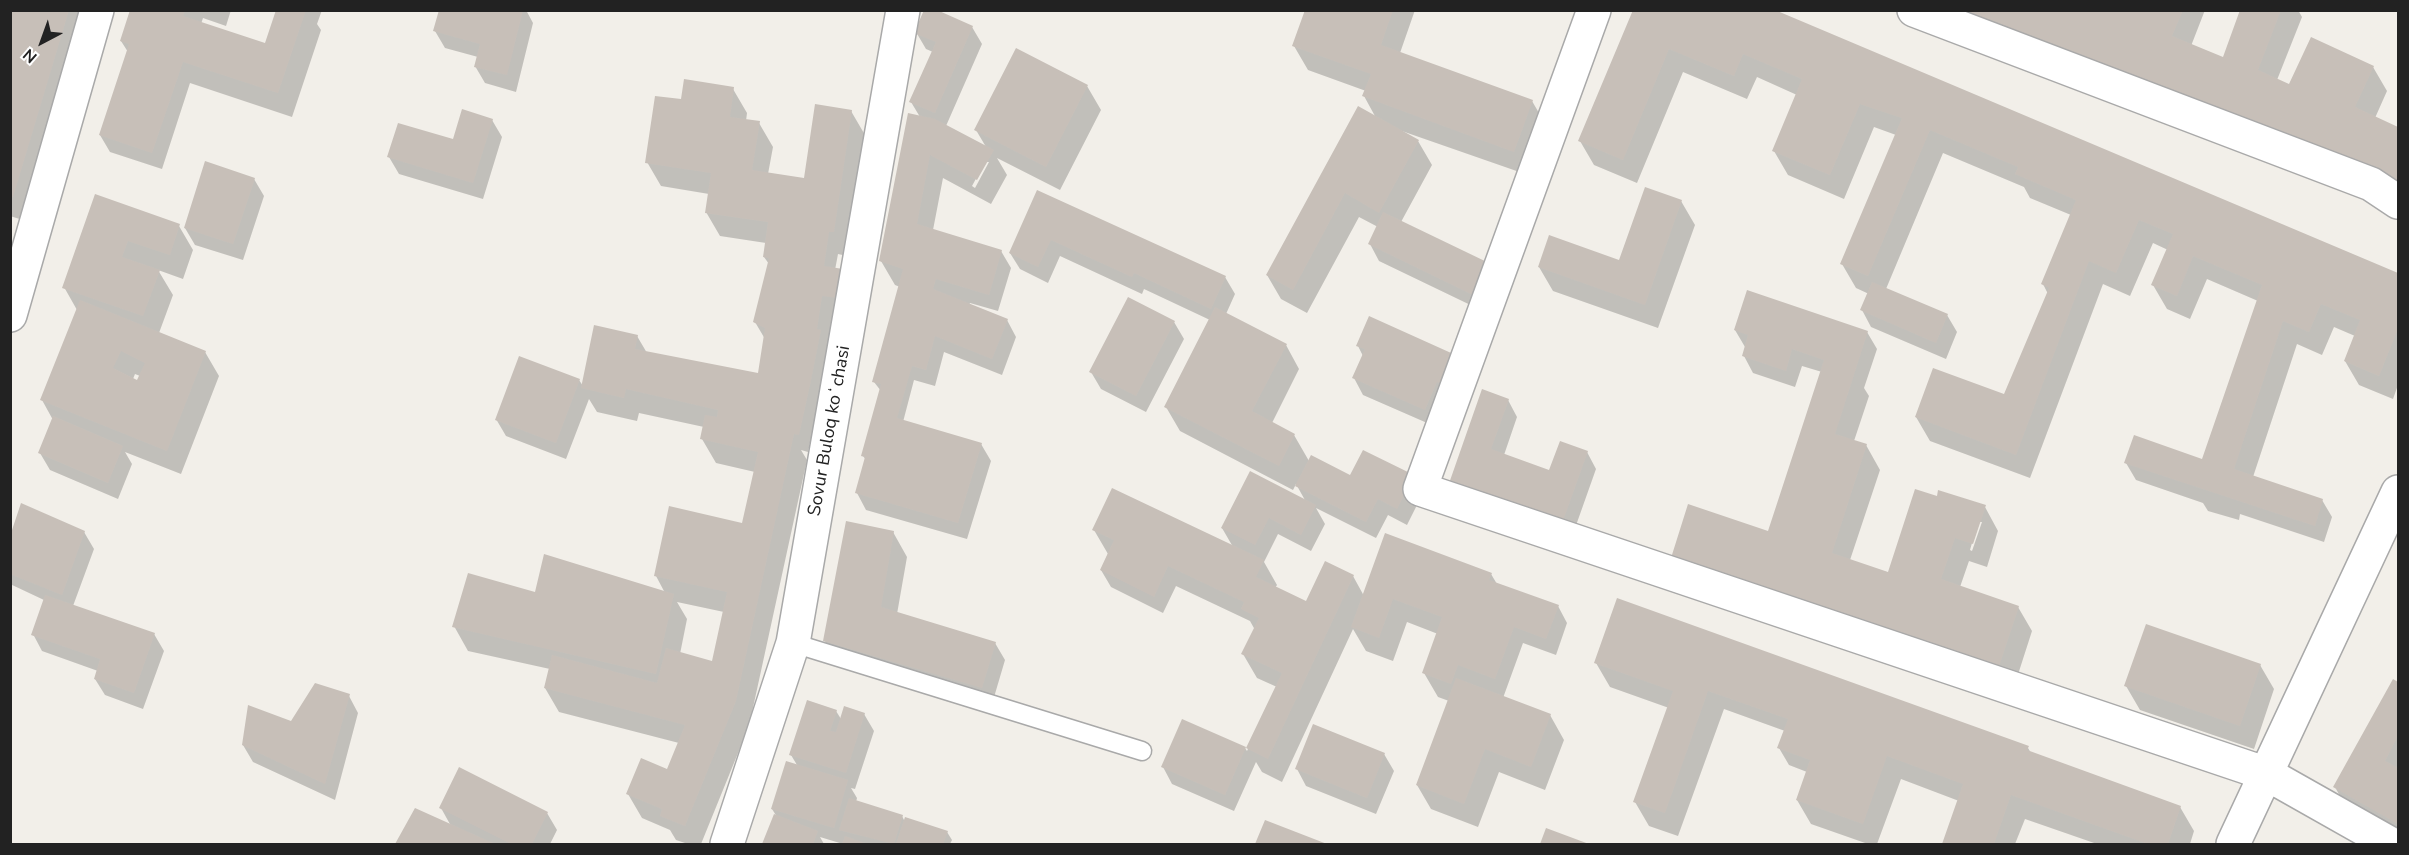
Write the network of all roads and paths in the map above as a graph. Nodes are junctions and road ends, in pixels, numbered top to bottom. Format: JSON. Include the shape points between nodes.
{"nodes":[{"id":1,"x":97,"y":10,"type":"edge"},
{"id":2,"x":903,"y":10,"type":"edge"},
{"id":3,"x":1594,"y":10,"type":"edge"},
{"id":4,"x":1914,"y":10,"type":"edge"},
{"id":5,"x":2398,"y":202,"type":"edge"},
{"id":6,"x":10,"y":315,"type":"edge"},
{"id":7,"x":2398,"y":492,"type":"edge"},
{"id":8,"x":793,"y":643,"type":"junction"},
{"id":9,"x":1142,"y":750,"type":"dead end"},
{"id":10,"x":2267,"y":774,"type":"junction"},
{"id":11,"x":727,"y":844,"type":"edge"},
{"id":12,"x":2233,"y":844,"type":"edge"},
{"id":13,"x":2391,"y":844,"type":"edge"}],
"edges":[{"from":1,"to":6,"type":"street"},
{"from":2,"to":8,"type":"street","name":"Sovur Buloq koʻchasi"},
{"from":3,"to":10,"type":"street","via":[[1420,489]]},
{"from":4,"to":5,"type":"street","via":[[2371,184]]},
{"from":7,"to":10,"type":"street"},
{"from":8,"to":9,"type":"lane"},
{"from":8,"to":11,"type":"street","name":"Sovur Buloq koʻchasi"},
{"from":10,"to":12,"type":"street"},
{"from":10,"to":13,"type":"street"}]}
